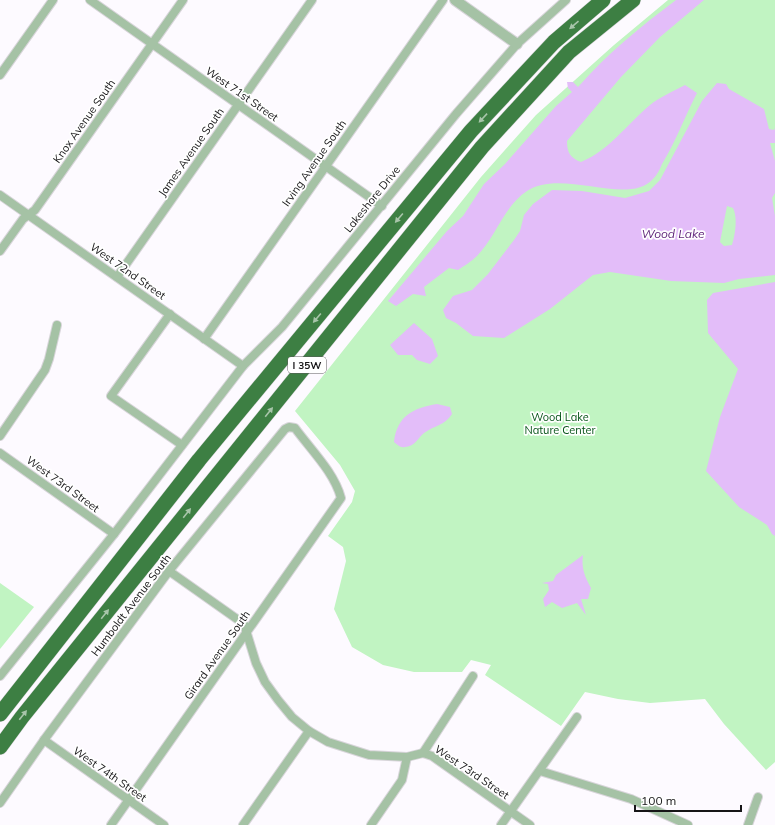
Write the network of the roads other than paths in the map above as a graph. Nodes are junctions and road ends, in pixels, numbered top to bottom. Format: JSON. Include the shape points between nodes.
{"nodes":[{"id":1,"x":53,"y":0,"type":"edge"},
{"id":2,"x":90,"y":0,"type":"edge"},
{"id":3,"x":183,"y":0,"type":"edge"},
{"id":4,"x":312,"y":0,"type":"edge"},
{"id":5,"x":443,"y":0,"type":"edge"},
{"id":6,"x":455,"y":0,"type":"edge"},
{"id":7,"x":566,"y":0,"type":"edge"},
{"id":8,"x":603,"y":0,"type":"edge"},
{"id":9,"x":633,"y":0,"type":"edge"},
{"id":10,"x":517,"y":44,"type":"junction"},
{"id":11,"x":152,"y":45,"type":"junction"},
{"id":12,"x":0,"y":75,"type":"edge"},
{"id":13,"x":238,"y":104,"type":"junction"},
{"id":14,"x":325,"y":166,"type":"junction"},
{"id":15,"x":0,"y":194,"type":"edge"},
{"id":16,"x":382,"y":206,"type":"junction"},
{"id":17,"x":29,"y":215,"type":"junction"},
{"id":18,"x":0,"y":251,"type":"edge"},
{"id":19,"x":116,"y":277,"type":"junction"},
{"id":20,"x":170,"y":314,"type":"junction"},
{"id":21,"x":57,"y":325,"type":"dead end"},
{"id":22,"x":204,"y":338,"type":"junction"},
{"id":23,"x":243,"y":366,"type":"junction"},
{"id":24,"x":289,"y":427,"type":"joint"},
{"id":25,"x":0,"y":436,"type":"edge"},
{"id":26,"x":182,"y":445,"type":"junction"},
{"id":27,"x":0,"y":453,"type":"edge"},
{"id":28,"x":114,"y":534,"type":"junction"},
{"id":29,"x":169,"y":571,"type":"junction"},
{"id":30,"x":247,"y":633,"type":"junction"},
{"id":31,"x":0,"y":676,"type":"edge"},
{"id":32,"x":473,"y":676,"type":"dead end"},
{"id":33,"x":0,"y":714,"type":"edge"},
{"id":34,"x":577,"y":717,"type":"dead end"},
{"id":35,"x":309,"y":731,"type":"junction"},
{"id":36,"x":44,"y":740,"type":"junction"},
{"id":37,"x":0,"y":747,"type":"edge"},
{"id":38,"x":423,"y":753,"type":"junction"},
{"id":39,"x":407,"y":757,"type":"junction"},
{"id":40,"x":540,"y":771,"type":"junction"},
{"id":41,"x":758,"y":797,"type":"dead end"},
{"id":42,"x":128,"y":800,"type":"junction"},
{"id":43,"x":0,"y":803,"type":"edge"},
{"id":44,"x":511,"y":812,"type":"junction"},
{"id":45,"x":111,"y":825,"type":"edge"},
{"id":46,"x":164,"y":825,"type":"edge"},
{"id":47,"x":243,"y":825,"type":"edge"},
{"id":48,"x":371,"y":825,"type":"edge"},
{"id":49,"x":501,"y":825,"type":"edge"},
{"id":50,"x":530,"y":825,"type":"edge"},
{"id":51,"x":688,"y":825,"type":"edge"},
{"id":52,"x":748,"y":825,"type":"edge"}],
"edges":[{"from":1,"to":12,"type":"street"},
{"from":2,"to":11,"type":"street","name":"West 71st Street"},
{"from":3,"to":11,"type":"street","name":"Knox Avenue South"},
{"from":4,"to":13,"type":"street","name":"James Avenue South"},
{"from":5,"to":14,"type":"street","name":"Irving Avenue South"},
{"from":6,"to":10,"type":"street"},
{"from":7,"to":10,"type":"street"},
{"from":8,"to":33,"type":"highway","number":"I 35W","one_way":true,"via":[[554,42],[471,131],[199,460]]},
{"from":37,"to":9,"type":"highway","number":"I 35W","one_way":true,"via":[[482,147],[569,52]]},
{"from":10,"to":16,"type":"street","name":"Lakeshore Drive","via":[[456,114]]},
{"from":11,"to":13,"type":"street","name":"West 71st Street"},
{"from":11,"to":17,"type":"street","name":"Knox Avenue South"},
{"from":13,"to":14,"type":"street","name":"West 71st Street"},
{"from":13,"to":19,"type":"street","name":"James Avenue South"},
{"from":14,"to":16,"type":"street","name":"West 71st Street"},
{"from":14,"to":22,"type":"street","name":"Irving Avenue South"},
{"from":15,"to":17,"type":"street","name":"West 72nd Street"},
{"from":16,"to":23,"type":"street","name":"Lakeshore Drive","via":[[282,327]]},
{"from":17,"to":18,"type":"street","name":"Knox Avenue South","via":[[23,218]]},
{"from":17,"to":19,"type":"street","name":"West 72nd Street"},
{"from":19,"to":20,"type":"street","name":"West 72nd Street"},
{"from":20,"to":22,"type":"street","name":"West 72nd Street"},
{"from":20,"to":26,"type":"street","via":[[111,396]]},
{"from":21,"to":25,"type":"street","via":[[45,370]]},
{"from":22,"to":23,"type":"street","name":"West 72nd Street"},
{"from":23,"to":26,"type":"street"},
{"from":24,"to":29,"type":"street","name":"Humboldt Avenue South"},
{"from":24,"to":30,"type":"street","name":"Girard Avenue South","via":[[294,428],[331,476],[341,498]]},
{"from":26,"to":28,"type":"street"},
{"from":27,"to":28,"type":"street","name":"West 73rd Street"},
{"from":28,"to":31,"type":"street"},
{"from":29,"to":30,"type":"street","name":"West 73rd Street","via":[[244,624]]},
{"from":29,"to":36,"type":"street","name":"Humboldt Avenue South"},
{"from":30,"to":35,"type":"street","name":"West 73rd Street","via":[[256,663],[266,682],[282,706]]},
{"from":30,"to":42,"type":"street","name":"Girard Avenue South"},
{"from":32,"to":38,"type":"street"},
{"from":34,"to":40,"type":"street"},
{"from":35,"to":39,"type":"street","name":"West 73rd Street","via":[[328,742],[369,755]]},
{"from":35,"to":47,"type":"street"},
{"from":36,"to":42,"type":"street","name":"West 74th Street"},
{"from":36,"to":43,"type":"street","name":"Humboldt Avenue South"},
{"from":38,"to":39,"type":"street","name":"West 73rd Street"},
{"from":38,"to":44,"type":"street","name":"West 73rd Street","via":[[432,756]]},
{"from":39,"to":48,"type":"street","via":[[402,780]]},
{"from":40,"to":44,"type":"street"},
{"from":40,"to":51,"type":"street","via":[[631,799]]},
{"from":41,"to":52,"type":"street"},
{"from":42,"to":45,"type":"street","name":"Girard Avenue South"},
{"from":42,"to":46,"type":"street","name":"West 74th Street"},
{"from":44,"to":49,"type":"street"},
{"from":44,"to":50,"type":"street","name":"West 73rd Street"}]}
